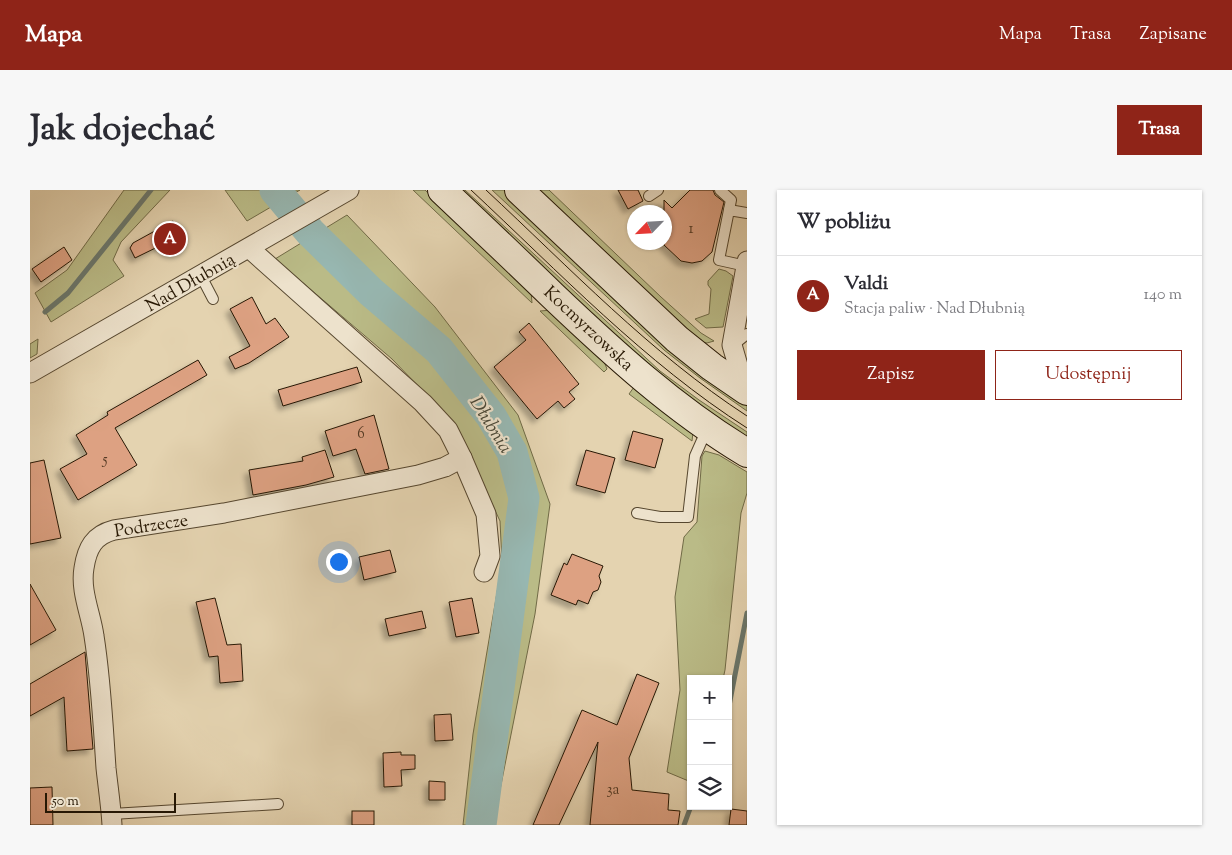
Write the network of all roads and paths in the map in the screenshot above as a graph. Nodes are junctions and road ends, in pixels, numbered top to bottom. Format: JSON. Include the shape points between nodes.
{"nodes":[{"id":1,"x":442,"y":190,"type":"edge"},
{"id":2,"x":519,"y":190,"type":"edge"},
{"id":3,"x":720,"y":190,"type":"edge"},
{"id":4,"x":344,"y":193,"type":"edge"},
{"id":5,"x":729,"y":210,"type":"junction"},
{"id":6,"x":747,"y":213,"type":"edge"},
{"id":7,"x":256,"y":244,"type":"junction"},
{"id":8,"x":747,"y":263,"type":"edge"},
{"id":9,"x":201,"y":276,"type":"junction"},
{"id":10,"x":213,"y":299,"type":"dead end"},
{"id":11,"x":747,"y":334,"type":"edge"},
{"id":12,"x":732,"y":345,"type":"junction"},
{"id":13,"x":688,"y":348,"type":"junction"},
{"id":14,"x":30,"y":373,"type":"edge"},
{"id":15,"x":747,"y":386,"type":"edge"},
{"id":16,"x":747,"y":391,"type":"edge"},
{"id":17,"x":707,"y":428,"type":"junction"},
{"id":18,"x":747,"y":453,"type":"edge"},
{"id":19,"x":462,"y":458,"type":"junction"},
{"id":20,"x":637,"y":513,"type":"dead end"},
{"id":21,"x":484,"y":572,"type":"dead end"},
{"id":22,"x":278,"y":804,"type":"dead end"},
{"id":23,"x":112,"y":819,"type":"edge"}],
"edges":[{"from":1,"to":17,"type":"main road","name":"Kocmyrzowska","via":[[606,347]]},
{"from":2,"to":13,"type":"main road"},
{"from":3,"to":5,"type":"lane","via":[[731,200]]},
{"from":4,"to":7,"type":"street","name":"Nad Dłubnią"},
{"from":5,"to":6,"type":"lane"},
{"from":5,"to":8,"type":"lane","via":[[719,260]]},
{"from":7,"to":9,"type":"street","name":"Nad Dłubnią"},
{"from":7,"to":19,"type":"street","via":[[423,403],[448,430]]},
{"from":8,"to":12,"type":"street"},
{"from":9,"to":10,"type":"lane"},
{"from":9,"to":14,"type":"street","name":"Nad Dłubnią"},
{"from":11,"to":12,"type":"lane"},
{"from":12,"to":13,"type":"street","via":[[711,350]]},
{"from":12,"to":15,"type":"street"},
{"from":13,"to":16,"type":"main road"},
{"from":17,"to":18,"type":"main road","name":"Kocmyrzowska"},
{"from":17,"to":20,"type":"lane","via":[[694,456],[688,517]]},
{"from":19,"to":21,"type":"street","via":[[486,514],[490,556]]},
{"from":19,"to":23,"type":"street","name":"Podrzecze","via":[[446,467],[418,475],[114,530],[96,538],[86,558],[84,584],[100,683]]},
{"from":22,"to":23,"type":"lane"}]}
